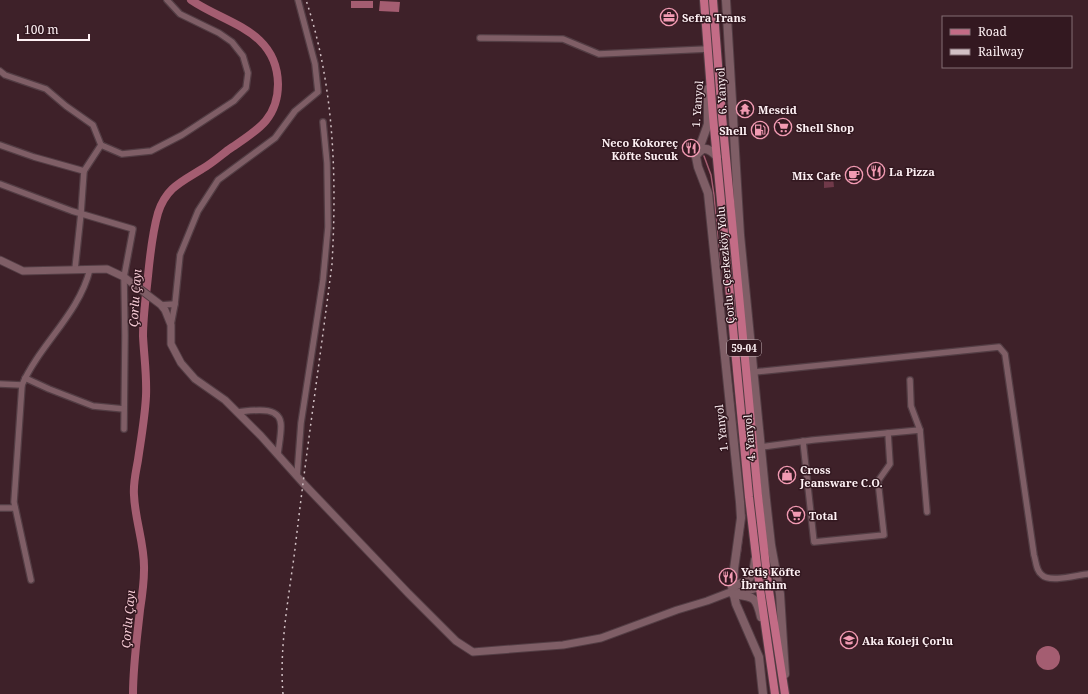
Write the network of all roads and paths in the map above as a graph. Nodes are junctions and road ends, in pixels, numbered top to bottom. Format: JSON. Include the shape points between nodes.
{"nodes":[{"id":1,"x":166,"y":0,"type":"edge"},
{"id":2,"x":298,"y":0,"type":"edge"},
{"id":3,"x":704,"y":0,"type":"edge"},
{"id":4,"x":713,"y":0,"type":"edge"},
{"id":5,"x":726,"y":0,"type":"edge"},
{"id":6,"x":480,"y":38,"type":"dead end"},
{"id":7,"x":708,"y":49,"type":"junction"},
{"id":8,"x":0,"y":72,"type":"edge"},
{"id":9,"x":710,"y":74,"type":"junction"},
{"id":10,"x":323,"y":122,"type":"dead end"},
{"id":11,"x":0,"y":145,"type":"edge"},
{"id":12,"x":101,"y":145,"type":"junction"},
{"id":13,"x":696,"y":157,"type":"junction"},
{"id":14,"x":717,"y":157,"type":"junction"},
{"id":15,"x":84,"y":171,"type":"junction"},
{"id":16,"x":736,"y":182,"type":"junction"},
{"id":17,"x":0,"y":184,"type":"edge"},
{"id":18,"x":81,"y":213,"type":"junction"},
{"id":19,"x":732,"y":228,"type":"junction"},
{"id":20,"x":0,"y":260,"type":"edge"},
{"id":21,"x":75,"y":269,"type":"junction"},
{"id":22,"x":90,"y":269,"type":"junction"},
{"id":23,"x":124,"y":277,"type":"junction"},
{"id":24,"x":175,"y":304,"type":"junction"},
{"id":25,"x":161,"y":305,"type":"junction"},
{"id":26,"x":171,"y":325,"type":"junction"},
{"id":27,"x":754,"y":372,"type":"junction"},
{"id":28,"x":910,"y":380,"type":"dead end"},
{"id":29,"x":24,"y":381,"type":"junction"},
{"id":30,"x":0,"y":384,"type":"edge"},
{"id":31,"x":124,"y":409,"type":"junction"},
{"id":32,"x":237,"y":412,"type":"junction"},
{"id":33,"x":124,"y":429,"type":"dead end"},
{"id":34,"x":920,"y":430,"type":"junction"},
{"id":35,"x":888,"y":433,"type":"junction"},
{"id":36,"x":803,"y":441,"type":"junction"},
{"id":37,"x":761,"y":447,"type":"junction"},
{"id":38,"x":278,"y":454,"type":"junction"},
{"id":39,"x":297,"y":476,"type":"junction"},
{"id":40,"x":0,"y":508,"type":"edge"},
{"id":41,"x":15,"y":508,"type":"junction"},
{"id":42,"x":927,"y":512,"type":"dead end"},
{"id":43,"x":771,"y":545,"type":"junction"},
{"id":44,"x":756,"y":551,"type":"junction"},
{"id":45,"x":767,"y":570,"type":"junction"},
{"id":46,"x":1088,"y":574,"type":"edge"},
{"id":47,"x":31,"y":580,"type":"dead end"},
{"id":48,"x":763,"y":584,"type":"junction"},
{"id":49,"x":733,"y":591,"type":"junction"},
{"id":50,"x":780,"y":594,"type":"junction"},
{"id":51,"x":767,"y":633,"type":"junction"},
{"id":52,"x":784,"y":692,"type":"edge"},
{"id":53,"x":764,"y":694,"type":"edge"},
{"id":54,"x":775,"y":694,"type":"edge"}],
"edges":[{"from":1,"to":12,"type":"street","via":[[180,14],[232,42],[243,56],[248,73],[246,88],[234,101],[182,135],[151,150],[122,154]]},
{"from":2,"to":24,"type":"street","via":[[315,64],[318,92],[295,111],[275,138],[218,180],[198,211],[180,255]]},
{"from":3,"to":7,"type":"main road","name":"Çorlu - Çerkezköy Yolu","number":"59-04"},
{"from":4,"to":19,"type":"main road","name":"Çorlu - Çerkezköy Yolu","number":"59-04"},
{"from":5,"to":16,"type":"main road","name":"6. Yanyol"},
{"from":6,"to":7,"type":"street","via":[[563,39],[599,54]]},
{"from":7,"to":9,"type":"main road","name":"Çorlu - Çerkezköy Yolu","number":"59-04"},
{"from":8,"to":12,"type":"street","via":[[46,89],[93,125]]},
{"from":9,"to":13,"type":"main road","name":"1. Yanyol","via":[[708,124]]},
{"from":9,"to":14,"type":"main road","name":"Çorlu - Çerkezköy Yolu","number":"59-04"},
{"from":10,"to":39,"type":"street","via":[[327,163],[328,227],[323,280],[301,423]]},
{"from":11,"to":15,"type":"street"},
{"from":12,"to":15,"type":"street"},
{"from":13,"to":14,"type":"main road","via":[[700,151],[706,149]]},
{"from":13,"to":49,"type":"main road","name":"1. Yanyol","via":[[708,193],[740,502],[741,523]]},
{"from":14,"to":44,"type":"main road","name":"Çorlu - Çerkezköy Yolu","number":"59-04"},
{"from":15,"to":18,"type":"street"},
{"from":16,"to":19,"type":"main road"},
{"from":16,"to":27,"type":"main road","name":"4. Yanyol"},
{"from":17,"to":18,"type":"street"},
{"from":18,"to":21,"type":"street"},
{"from":18,"to":23,"type":"street","via":[[133,229]]},
{"from":19,"to":45,"type":"main road","name":"Çorlu - Çerkezköy Yolu","number":"59-04"},
{"from":20,"to":21,"type":"street","via":[[23,271]]},
{"from":21,"to":22,"type":"street"},
{"from":22,"to":23,"type":"street","via":[[107,269]]},
{"from":22,"to":29,"type":"street","via":[[79,300]]},
{"from":23,"to":25,"type":"street"},
{"from":23,"to":31,"type":"street"},
{"from":24,"to":25,"type":"street"},
{"from":24,"to":26,"type":"street"},
{"from":25,"to":26,"type":"street"},
{"from":26,"to":32,"type":"street","via":[[171,344],[181,363],[195,379],[225,400]]},
{"from":27,"to":37,"type":"main road","name":"4. Yanyol"},
{"from":27,"to":46,"type":"street","via":[[999,347],[1005,354],[1038,571],[1050,579]]},
{"from":28,"to":34,"type":"street","via":[[911,406]]},
{"from":29,"to":30,"type":"street"},
{"from":29,"to":31,"type":"street","via":[[32,381],[93,406]]},
{"from":29,"to":41,"type":"street"},
{"from":31,"to":33,"type":"street"},
{"from":32,"to":38,"type":"street"},
{"from":32,"to":38,"type":"street","via":[[269,410],[278,416],[281,424]]},
{"from":34,"to":35,"type":"street"},
{"from":34,"to":42,"type":"street"},
{"from":35,"to":36,"type":"street"},
{"from":35,"to":36,"type":"street","via":[[890,464],[878,481],[884,535],[814,542]]},
{"from":36,"to":37,"type":"street"},
{"from":37,"to":43,"type":"main road","name":"4. Yanyol"},
{"from":38,"to":39,"type":"street"},
{"from":39,"to":49,"type":"street","via":[[456,641],[473,652],[563,645],[601,638]]},
{"from":40,"to":41,"type":"street"},
{"from":41,"to":47,"type":"street"},
{"from":43,"to":45,"type":"main road"},
{"from":43,"to":50,"type":"main road","name":"4. Yanyol"},
{"from":44,"to":48,"type":"main road","name":"Çorlu - Çerkezköy Yolu","number":"59-04"},
{"from":44,"to":49,"type":"main road","via":[[752,576]]},
{"from":45,"to":48,"type":"main road","name":"Çorlu - Çerkezköy Yolu","number":"59-04"},
{"from":48,"to":49,"type":"main road"},
{"from":48,"to":50,"type":"main road"},
{"from":48,"to":51,"type":"main road","name":"Çorlu - Çerkezköy Yolu","number":"59-04"},
{"from":48,"to":52,"type":"main road","name":"Çorlu - Çerkezköy Yolu","number":"59-04"},
{"from":49,"to":51,"type":"main road","via":[[749,596],[755,601]]},
{"from":49,"to":53,"type":"main road","name":"1. Yanyol","via":[[759,657]]},
{"from":50,"to":52,"type":"main road","name":"4. Yanyol"},
{"from":51,"to":54,"type":"main road","name":"Çorlu - Çerkezköy Yolu","number":"59-04"}]}
